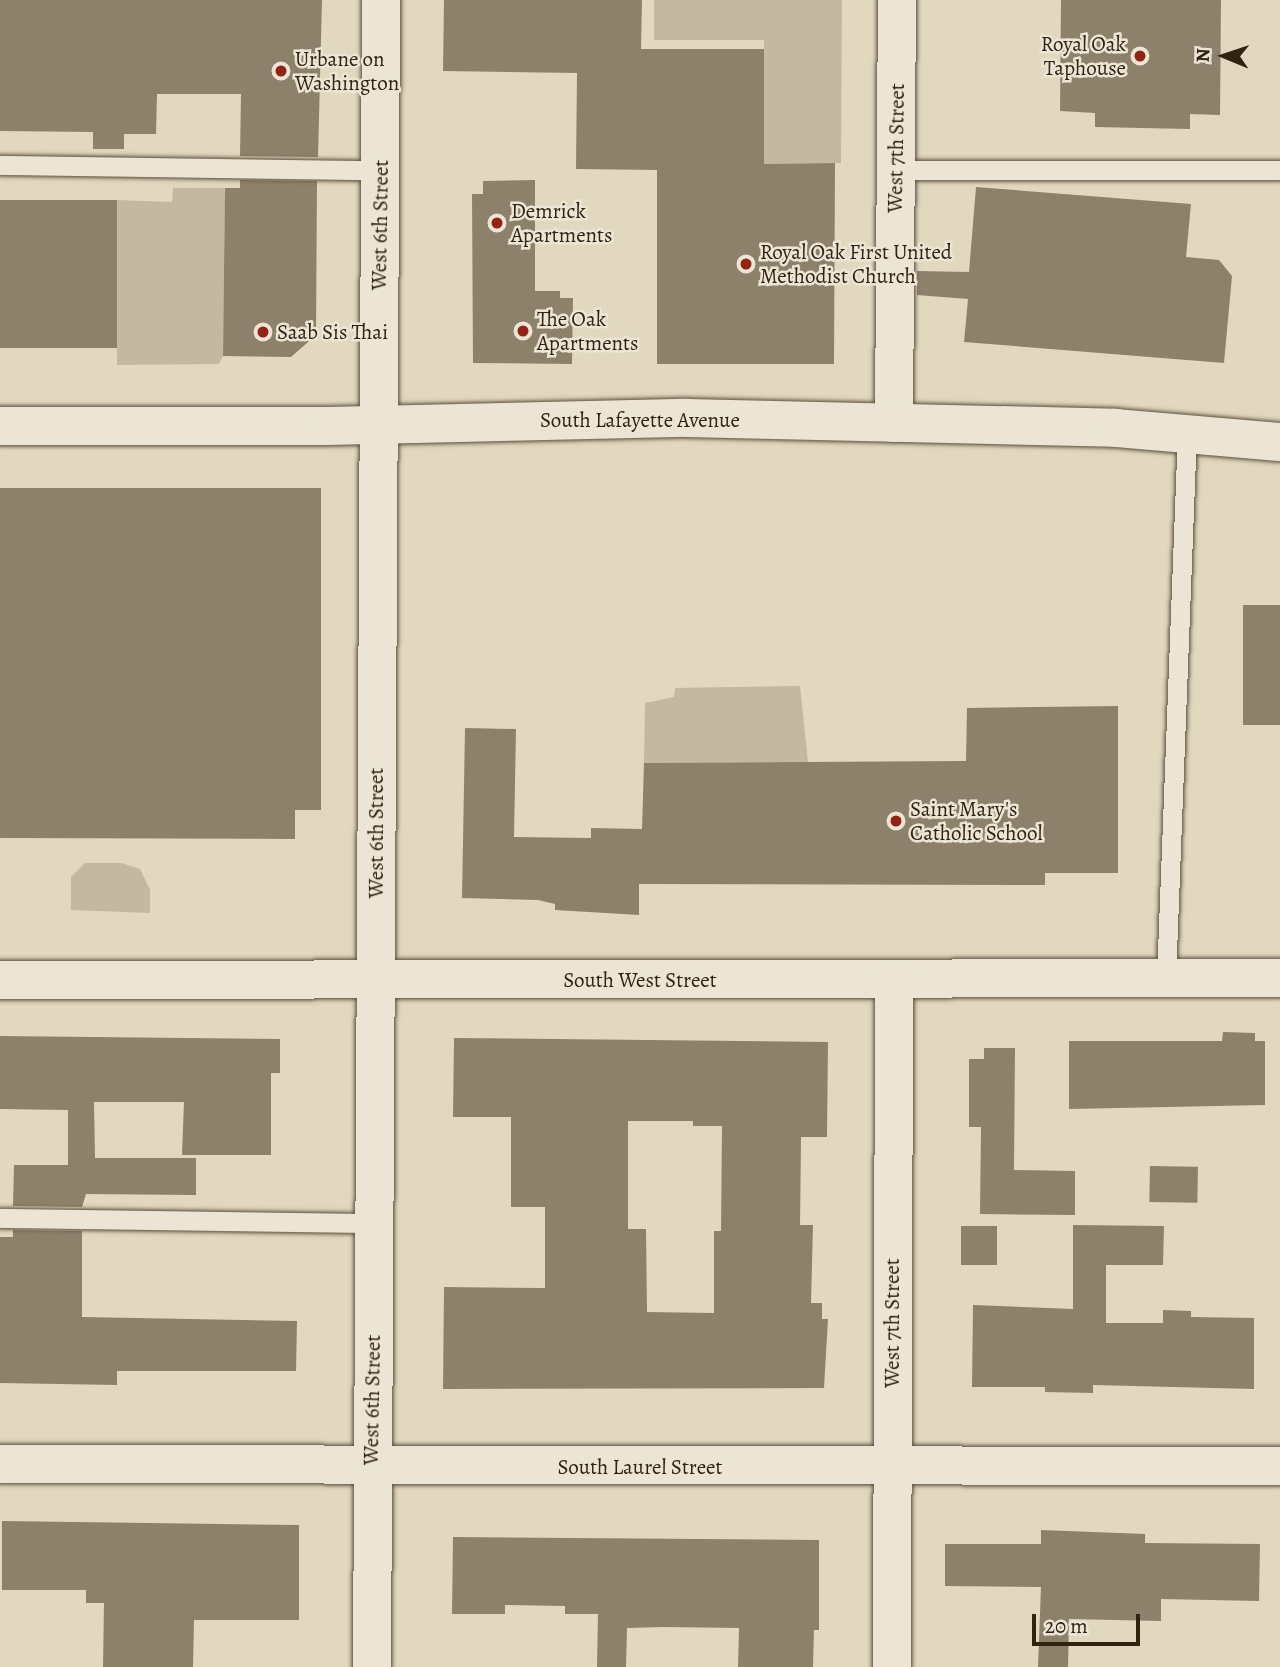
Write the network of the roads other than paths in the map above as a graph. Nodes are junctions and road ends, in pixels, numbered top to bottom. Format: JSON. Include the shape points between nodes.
{"nodes":[{"id":1,"x":381,"y":0,"type":"edge"},
{"id":2,"x":897,"y":0,"type":"edge"},
{"id":3,"x":0,"y":165,"type":"edge"},
{"id":4,"x":381,"y":170,"type":"junction"},
{"id":5,"x":896,"y":170,"type":"junction"},
{"id":6,"x":1280,"y":170,"type":"edge"},
{"id":7,"x":377,"y":423,"type":"junction"},
{"id":8,"x":894,"y":423,"type":"junction"},
{"id":9,"x":0,"y":426,"type":"edge"},
{"id":10,"x":1187,"y":432,"type":"junction"},
{"id":11,"x":1280,"y":442,"type":"edge"},
{"id":12,"x":1166,"y":978,"type":"junction"},
{"id":13,"x":1280,"y":978,"type":"edge"},
{"id":14,"x":894,"y":979,"type":"junction"},
{"id":15,"x":0,"y":980,"type":"edge"},
{"id":16,"x":375,"y":981,"type":"junction"},
{"id":17,"x":0,"y":1218,"type":"edge"},
{"id":18,"x":373,"y":1223,"type":"junction"},
{"id":19,"x":0,"y":1464,"type":"edge"},
{"id":20,"x":372,"y":1466,"type":"junction"},
{"id":21,"x":1280,"y":1466,"type":"edge"},
{"id":22,"x":893,"y":1468,"type":"junction"},
{"id":23,"x":372,"y":1667,"type":"edge"},
{"id":24,"x":892,"y":1667,"type":"edge"}],
"edges":[{"from":1,"to":4,"type":"street","name":"West 6th Street"},
{"from":2,"to":5,"type":"street","name":"West 7th Street"},
{"from":3,"to":4,"type":"lane"},
{"from":4,"to":7,"type":"street","name":"West 6th Street"},
{"from":5,"to":6,"type":"lane"},
{"from":5,"to":8,"type":"street","name":"West 7th Street"},
{"from":7,"to":8,"type":"street","name":"South Lafayette Avenue","via":[[687,418]]},
{"from":7,"to":9,"type":"street","name":"South Lafayette Avenue"},
{"from":7,"to":16,"type":"street","name":"West 6th Street"},
{"from":8,"to":10,"type":"street","name":"South Lafayette Avenue"},
{"from":10,"to":11,"type":"street","name":"South Lafayette Avenue"},
{"from":10,"to":12,"type":"lane"},
{"from":12,"to":13,"type":"street","name":"South West Street"},
{"from":12,"to":14,"type":"street","name":"South West Street"},
{"from":14,"to":16,"type":"street","name":"South West Street"},
{"from":14,"to":22,"type":"street","name":"West 7th Street"},
{"from":15,"to":16,"type":"street","name":"South West Street"},
{"from":16,"to":18,"type":"street","name":"West 6th Street"},
{"from":17,"to":18,"type":"lane"},
{"from":18,"to":20,"type":"street","name":"West 6th Street"},
{"from":19,"to":20,"type":"street","name":"South Laurel Street"},
{"from":20,"to":22,"type":"street","name":"South Laurel Street"},
{"from":20,"to":23,"type":"street","name":"West 6th Street"},
{"from":21,"to":22,"type":"street","name":"South Laurel Street"},
{"from":22,"to":24,"type":"street","name":"West 7th Street"}]}
